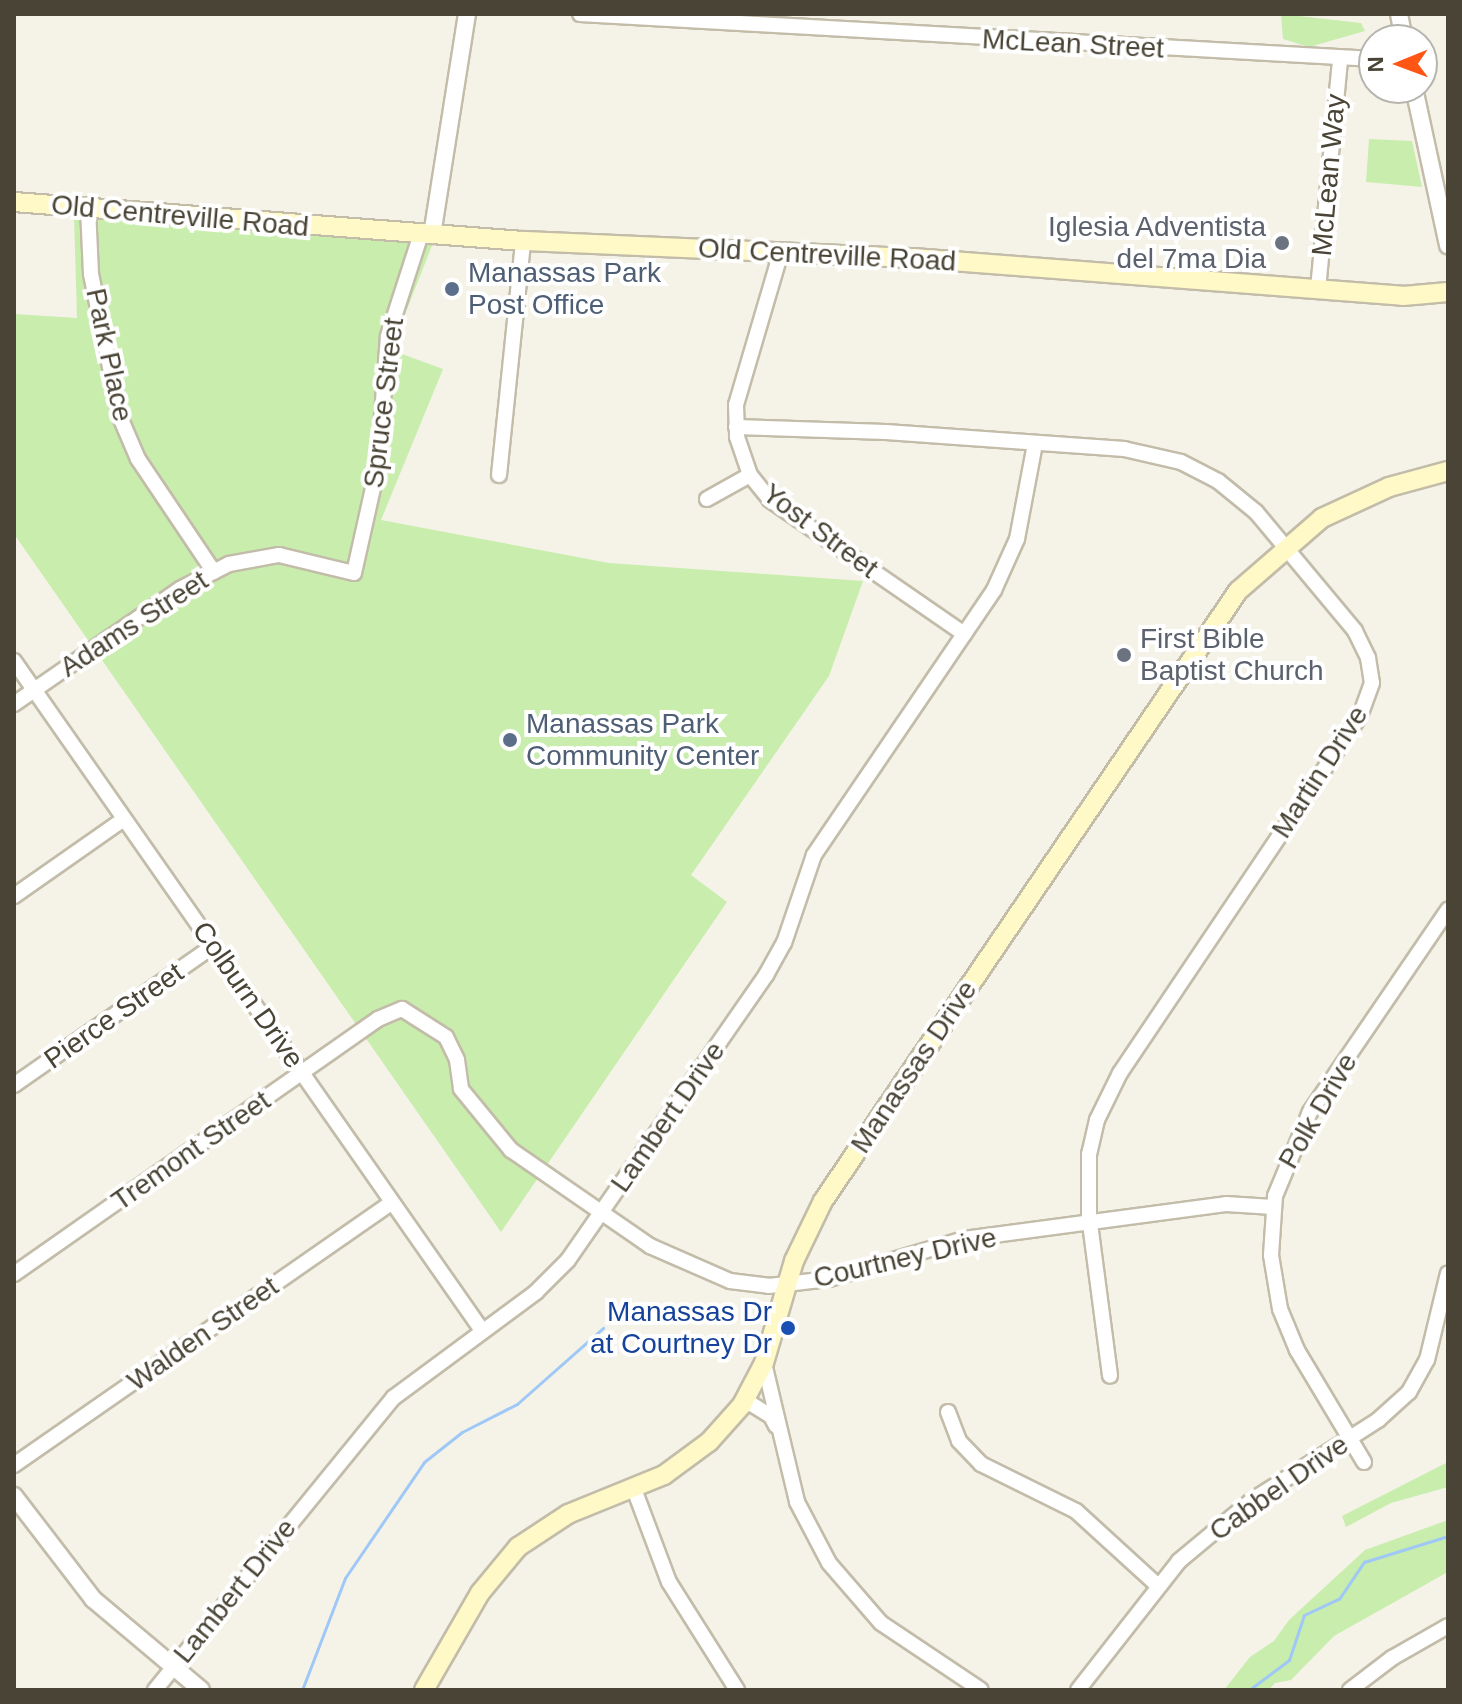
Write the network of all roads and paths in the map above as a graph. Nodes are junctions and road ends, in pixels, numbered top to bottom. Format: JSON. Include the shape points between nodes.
{"nodes":[{"id":1,"x":467,"y":14,"type":"edge"},
{"id":2,"x":580,"y":14,"type":"edge"},
{"id":3,"x":1358,"y":59,"type":"edge"},
{"id":4,"x":1340,"y":60,"type":"junction"},
{"id":5,"x":1417,"y":104,"type":"edge"},
{"id":6,"x":14,"y":202,"type":"edge"},
{"id":7,"x":88,"y":208,"type":"junction"},
{"id":8,"x":427,"y":234,"type":"junction"},
{"id":9,"x":523,"y":241,"type":"junction"},
{"id":10,"x":1448,"y":245,"type":"edge"},
{"id":11,"x":781,"y":252,"type":"junction"},
{"id":12,"x":1318,"y":289,"type":"junction"},
{"id":13,"x":1448,"y":292,"type":"edge"},
{"id":14,"x":736,"y":427,"type":"junction"},
{"id":15,"x":1035,"y":444,"type":"junction"},
{"id":16,"x":1448,"y":471,"type":"edge"},
{"id":17,"x":499,"y":475,"type":"dead end"},
{"id":18,"x":750,"y":475,"type":"junction"},
{"id":19,"x":707,"y":499,"type":"dead end"},
{"id":20,"x":1286,"y":545,"type":"junction"},
{"id":21,"x":214,"y":572,"type":"junction"},
{"id":22,"x":354,"y":573,"type":"joint"},
{"id":23,"x":964,"y":634,"type":"junction"},
{"id":24,"x":14,"y":661,"type":"edge"},
{"id":25,"x":34,"y":690,"type":"junction"},
{"id":26,"x":14,"y":704,"type":"edge"},
{"id":27,"x":124,"y":819,"type":"junction"},
{"id":28,"x":14,"y":896,"type":"edge"},
{"id":29,"x":1448,"y":910,"type":"edge"},
{"id":30,"x":213,"y":946,"type":"junction"},
{"id":31,"x":302,"y":1073,"type":"junction"},
{"id":32,"x":14,"y":1085,"type":"edge"},
{"id":33,"x":392,"y":1202,"type":"junction"},
{"id":34,"x":1273,"y":1207,"type":"junction"},
{"id":35,"x":601,"y":1213,"type":"junction"},
{"id":36,"x":1090,"y":1222,"type":"junction"},
{"id":37,"x":1448,"y":1273,"type":"edge"},
{"id":38,"x":14,"y":1274,"type":"edge"},
{"id":39,"x":787,"y":1284,"type":"junction"},
{"id":40,"x":481,"y":1329,"type":"junction"},
{"id":41,"x":764,"y":1363,"type":"junction"},
{"id":42,"x":1110,"y":1376,"type":"dead end"},
{"id":43,"x":745,"y":1400,"type":"junction"},
{"id":44,"x":948,"y":1412,"type":"dead end"},
{"id":45,"x":776,"y":1426,"type":"junction"},
{"id":46,"x":1349,"y":1439,"type":"junction"},
{"id":47,"x":1364,"y":1462,"type":"dead end"},
{"id":48,"x":14,"y":1465,"type":"edge"},
{"id":49,"x":634,"y":1489,"type":"junction"},
{"id":50,"x":14,"y":1496,"type":"edge"},
{"id":51,"x":1157,"y":1585,"type":"junction"},
{"id":52,"x":1448,"y":1626,"type":"edge"},
{"id":53,"x":174,"y":1667,"type":"junction"},
{"id":54,"x":155,"y":1690,"type":"edge"},
{"id":55,"x":201,"y":1690,"type":"edge"},
{"id":56,"x":424,"y":1690,"type":"edge"},
{"id":57,"x":737,"y":1690,"type":"edge"},
{"id":58,"x":981,"y":1690,"type":"edge"},
{"id":59,"x":1078,"y":1690,"type":"edge"},
{"id":60,"x":1350,"y":1690,"type":"edge"}],
"edges":[{"from":1,"to":8,"type":"street","name":"Spruce Street"},
{"from":2,"to":4,"type":"street","name":"McLean Street"},
{"from":3,"to":4,"type":"street","name":"McLean Street"},
{"from":4,"to":12,"type":"street","name":"McLean Way"},
{"from":5,"to":10,"type":"street"},
{"from":6,"to":7,"type":"main road","name":"Old Centreville Road"},
{"from":7,"to":8,"type":"main road","name":"Old Centreville Road"},
{"from":7,"to":21,"type":"street","name":"Park Place","via":[[92,282],[120,417],[138,459]]},
{"from":8,"to":9,"type":"main road","name":"Old Centreville Road"},
{"from":8,"to":22,"type":"street","name":"Spruce Street","via":[[388,336],[378,466]]},
{"from":9,"to":11,"type":"main road","name":"Old Centreville Road"},
{"from":9,"to":17,"type":"street"},
{"from":11,"to":12,"type":"main road","name":"Old Centreville Road"},
{"from":11,"to":14,"type":"street","name":"Yost Street","via":[[739,387]]},
{"from":12,"to":13,"type":"main road","name":"Old Centreville Road","via":[[1420,296]]},
{"from":14,"to":15,"type":"street","name":"Martin Drive"},
{"from":14,"to":18,"type":"street","name":"Yost Street"},
{"from":15,"to":20,"type":"street","name":"Martin Drive","via":[[1138,451],[1181,462],[1237,495]]},
{"from":15,"to":23,"type":"street","name":"Lambert Drive","via":[[1017,539],[994,590]]},
{"from":16,"to":20,"type":"main road","name":"Manassas Drive","via":[[1360,498]]},
{"from":18,"to":19,"type":"street"},
{"from":18,"to":23,"type":"street","name":"Yost Street","via":[[770,500]]},
{"from":20,"to":36,"type":"street","name":"Martin Drive","via":[[1360,639],[1371,668],[1369,697],[1113,1084],[1089,1154]]},
{"from":20,"to":39,"type":"main road","name":"Manassas Drive","via":[[1238,591],[1207,633],[893,1097],[823,1201]]},
{"from":21,"to":22,"type":"street","name":"Adams Street","via":[[247,558],[279,555]]},
{"from":21,"to":25,"type":"street","name":"Adams Street","via":[[180,589]]},
{"from":23,"to":35,"type":"street","name":"Lambert Drive","via":[[814,855],[784,943],[766,975]]},
{"from":24,"to":25,"type":"street","name":"Colburn Drive"},
{"from":25,"to":26,"type":"street","name":"Adams Street"},
{"from":25,"to":27,"type":"street","name":"Colburn Drive"},
{"from":27,"to":28,"type":"street"},
{"from":27,"to":30,"type":"street","name":"Colburn Drive"},
{"from":29,"to":34,"type":"street","name":"Polk Drive","via":[[1310,1112],[1284,1163]]},
{"from":30,"to":31,"type":"street","name":"Colburn Drive"},
{"from":30,"to":32,"type":"street","name":"Pierce Street"},
{"from":31,"to":33,"type":"street","name":"Colburn Drive"},
{"from":31,"to":35,"type":"street","name":"Tremont Street","via":[[390,1011],[409,1010],[446,1037],[457,1060],[461,1089],[511,1150]]},
{"from":31,"to":38,"type":"street","name":"Tremont Street"},
{"from":33,"to":40,"type":"street","name":"Colburn Drive"},
{"from":33,"to":48,"type":"street","name":"Walden Street"},
{"from":34,"to":36,"type":"street","name":"Courtney Drive","via":[[1226,1204]]},
{"from":34,"to":46,"type":"street","name":"Polk Drive","via":[[1271,1255],[1280,1309],[1297,1350]]},
{"from":35,"to":39,"type":"street","name":"Courtney Drive","via":[[650,1246],[708,1274],[757,1286]]},
{"from":35,"to":40,"type":"street","name":"Lambert Drive","via":[[552,1278]]},
{"from":36,"to":39,"type":"street","name":"Courtney Drive","via":[[964,1239],[839,1277]]},
{"from":36,"to":42,"type":"street","name":"Martin Drive"},
{"from":37,"to":46,"type":"street","name":"Cabbel Drive","via":[[1421,1373],[1393,1408]]},
{"from":39,"to":41,"type":"main road","name":"Manassas Drive"},
{"from":40,"to":53,"type":"street","name":"Lambert Drive","via":[[412,1381],[369,1423]]},
{"from":41,"to":43,"type":"main road","name":"Manassas Drive"},
{"from":41,"to":45,"type":"street"},
{"from":43,"to":45,"type":"street","via":[[771,1416]]},
{"from":43,"to":49,"type":"main road","name":"Manassas Drive","via":[[687,1460]]},
{"from":44,"to":51,"type":"street","via":[[959,1441],[981,1464],[1076,1511]]},
{"from":45,"to":58,"type":"street","via":[[797,1502],[829,1563],[881,1623]]},
{"from":46,"to":47,"type":"street","name":"Polk Drive"},
{"from":46,"to":51,"type":"street","name":"Cabbel Drive","via":[[1251,1501]]},
{"from":49,"to":56,"type":"main road","name":"Manassas Drive","via":[[568,1514],[518,1547],[480,1593]]},
{"from":49,"to":57,"type":"street","via":[[669,1582]]},
{"from":50,"to":53,"type":"street","via":[[73,1577]]},
{"from":51,"to":59,"type":"street","name":"Cabbel Drive"},
{"from":52,"to":60,"type":"street"},
{"from":53,"to":54,"type":"street","name":"Lambert Drive"},
{"from":53,"to":55,"type":"street"}]}
